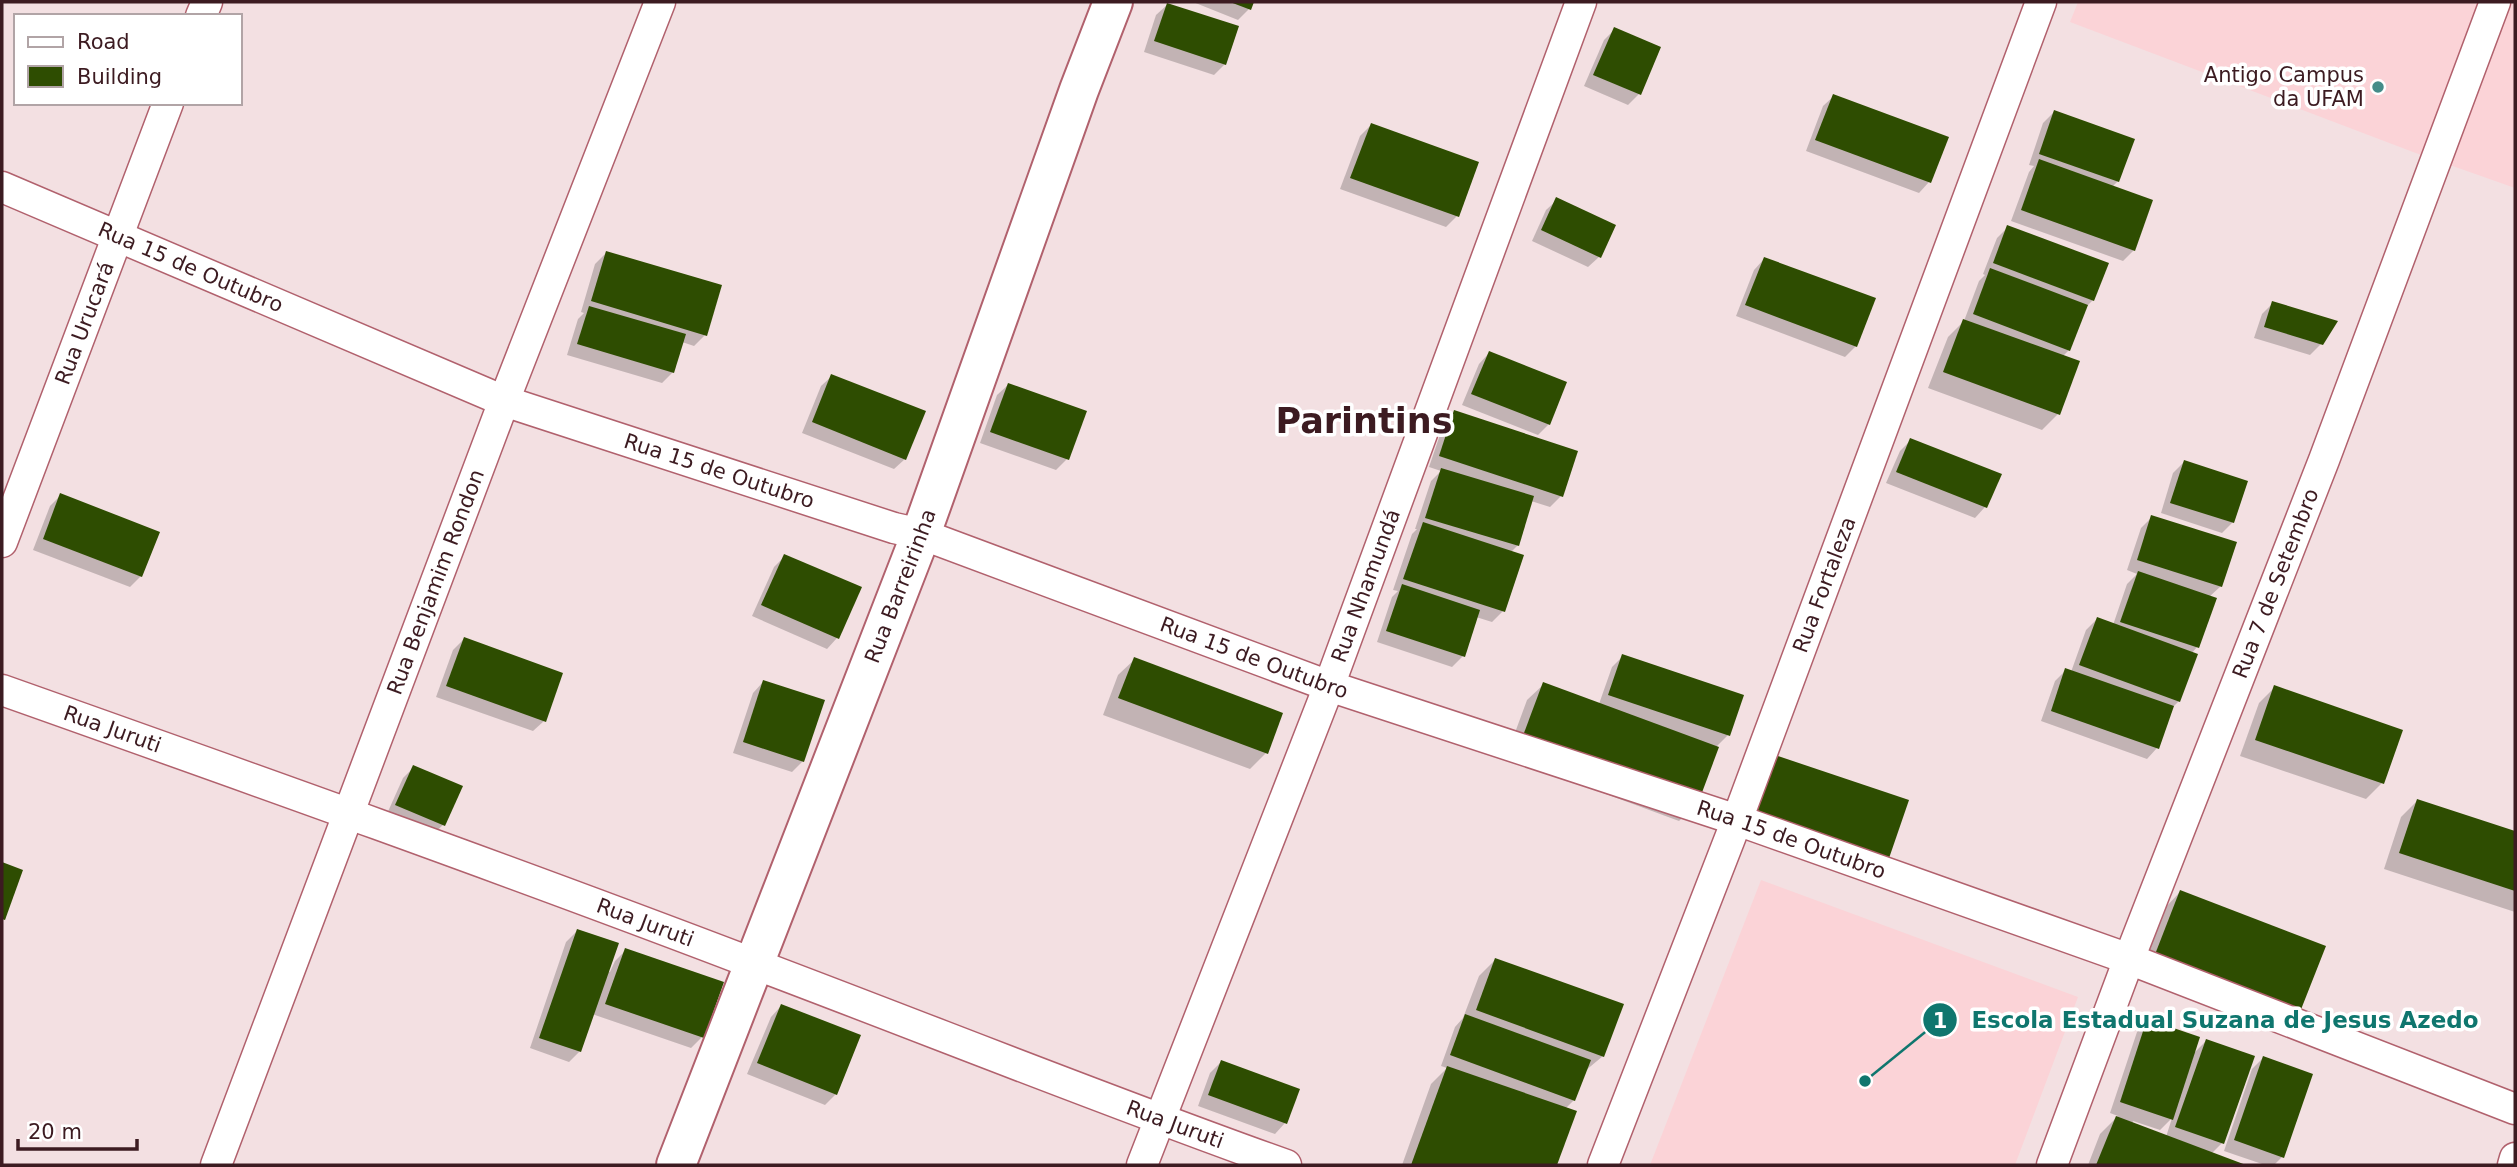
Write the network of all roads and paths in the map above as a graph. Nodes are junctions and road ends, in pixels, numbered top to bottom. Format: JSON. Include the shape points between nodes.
{"nodes":[{"id":1,"x":660,"y":2,"type":"edge"},
{"id":2,"x":1113,"y":2,"type":"edge"},
{"id":3,"x":1581,"y":2,"type":"edge"},
{"id":4,"x":2040,"y":2,"type":"edge"},
{"id":5,"x":2495,"y":2,"type":"edge"},
{"id":6,"x":167,"y":105,"type":"edge"},
{"id":7,"x":2,"y":187,"type":"edge"},
{"id":8,"x":118,"y":235,"type":"junction"},
{"id":9,"x":504,"y":401,"type":"junction"},
{"id":10,"x":921,"y":534,"type":"junction"},
{"id":11,"x":2,"y":542,"type":"edge"},
{"id":12,"x":1329,"y":686,"type":"junction"},
{"id":13,"x":2,"y":691,"type":"edge"},
{"id":14,"x":350,"y":813,"type":"junction"},
{"id":15,"x":1737,"y":820,"type":"junction"},
{"id":16,"x":2129,"y":959,"type":"junction"},
{"id":17,"x":753,"y":963,"type":"junction"},
{"id":18,"x":2515,"y":1110,"type":"edge"},
{"id":19,"x":1160,"y":1121,"type":"junction"},
{"id":20,"x":2515,"y":1158,"type":"edge"},
{"id":21,"x":216,"y":1165,"type":"edge"},
{"id":22,"x":676,"y":1165,"type":"edge"},
{"id":23,"x":1142,"y":1165,"type":"edge"},
{"id":24,"x":1286,"y":1165,"type":"edge"},
{"id":25,"x":1603,"y":1165,"type":"edge"},
{"id":26,"x":2052,"y":1165,"type":"edge"},
{"id":27,"x":2513,"y":1165,"type":"edge"}],
"edges":[{"from":1,"to":9,"type":"street","name":"Rua Benjamim Rondon"},
{"from":2,"to":10,"type":"street","name":"Rua Barreirinha"},
{"from":3,"to":12,"type":"street","name":"Rua Nhamundá"},
{"from":4,"to":15,"type":"street","name":"Rua Fortaleza"},
{"from":5,"to":16,"type":"street","name":"Rua 7 de Setembro"},
{"from":6,"to":8,"type":"street","name":"Rua Urucará"},
{"from":7,"to":8,"type":"street","name":"Rua 15 de Outubro"},
{"from":8,"to":9,"type":"street","name":"Rua 15 de Outubro"},
{"from":8,"to":11,"type":"street","name":"Rua Urucará"},
{"from":9,"to":10,"type":"street","name":"Rua 15 de Outubro"},
{"from":9,"to":14,"type":"street","name":"Rua Benjamim Rondon"},
{"from":10,"to":12,"type":"street","name":"Rua 15 de Outubro"},
{"from":10,"to":17,"type":"street","name":"Rua Barreirinha"},
{"from":12,"to":15,"type":"street","name":"Rua 15 de Outubro"},
{"from":12,"to":19,"type":"street","name":"Rua Nhamundá"},
{"from":13,"to":14,"type":"street","name":"Rua Juruti"},
{"from":14,"to":17,"type":"street","name":"Rua Juruti"},
{"from":14,"to":21,"type":"street","name":"Rua Benjamim Rondon"},
{"from":15,"to":16,"type":"street","name":"Rua 15 de Outubro"},
{"from":15,"to":25,"type":"street","name":"Rua Fortaleza"},
{"from":16,"to":18,"type":"street","name":"Rua 15 de Outubro"},
{"from":16,"to":26,"type":"street","name":"Rua 7 de Setembro"},
{"from":17,"to":19,"type":"street","name":"Rua Juruti"},
{"from":17,"to":22,"type":"street","name":"Rua Barreirinha"},
{"from":19,"to":23,"type":"street","name":"Rua Nhamundá"},
{"from":19,"to":24,"type":"street","name":"Rua Juruti"},
{"from":20,"to":27,"type":"street"}]}
